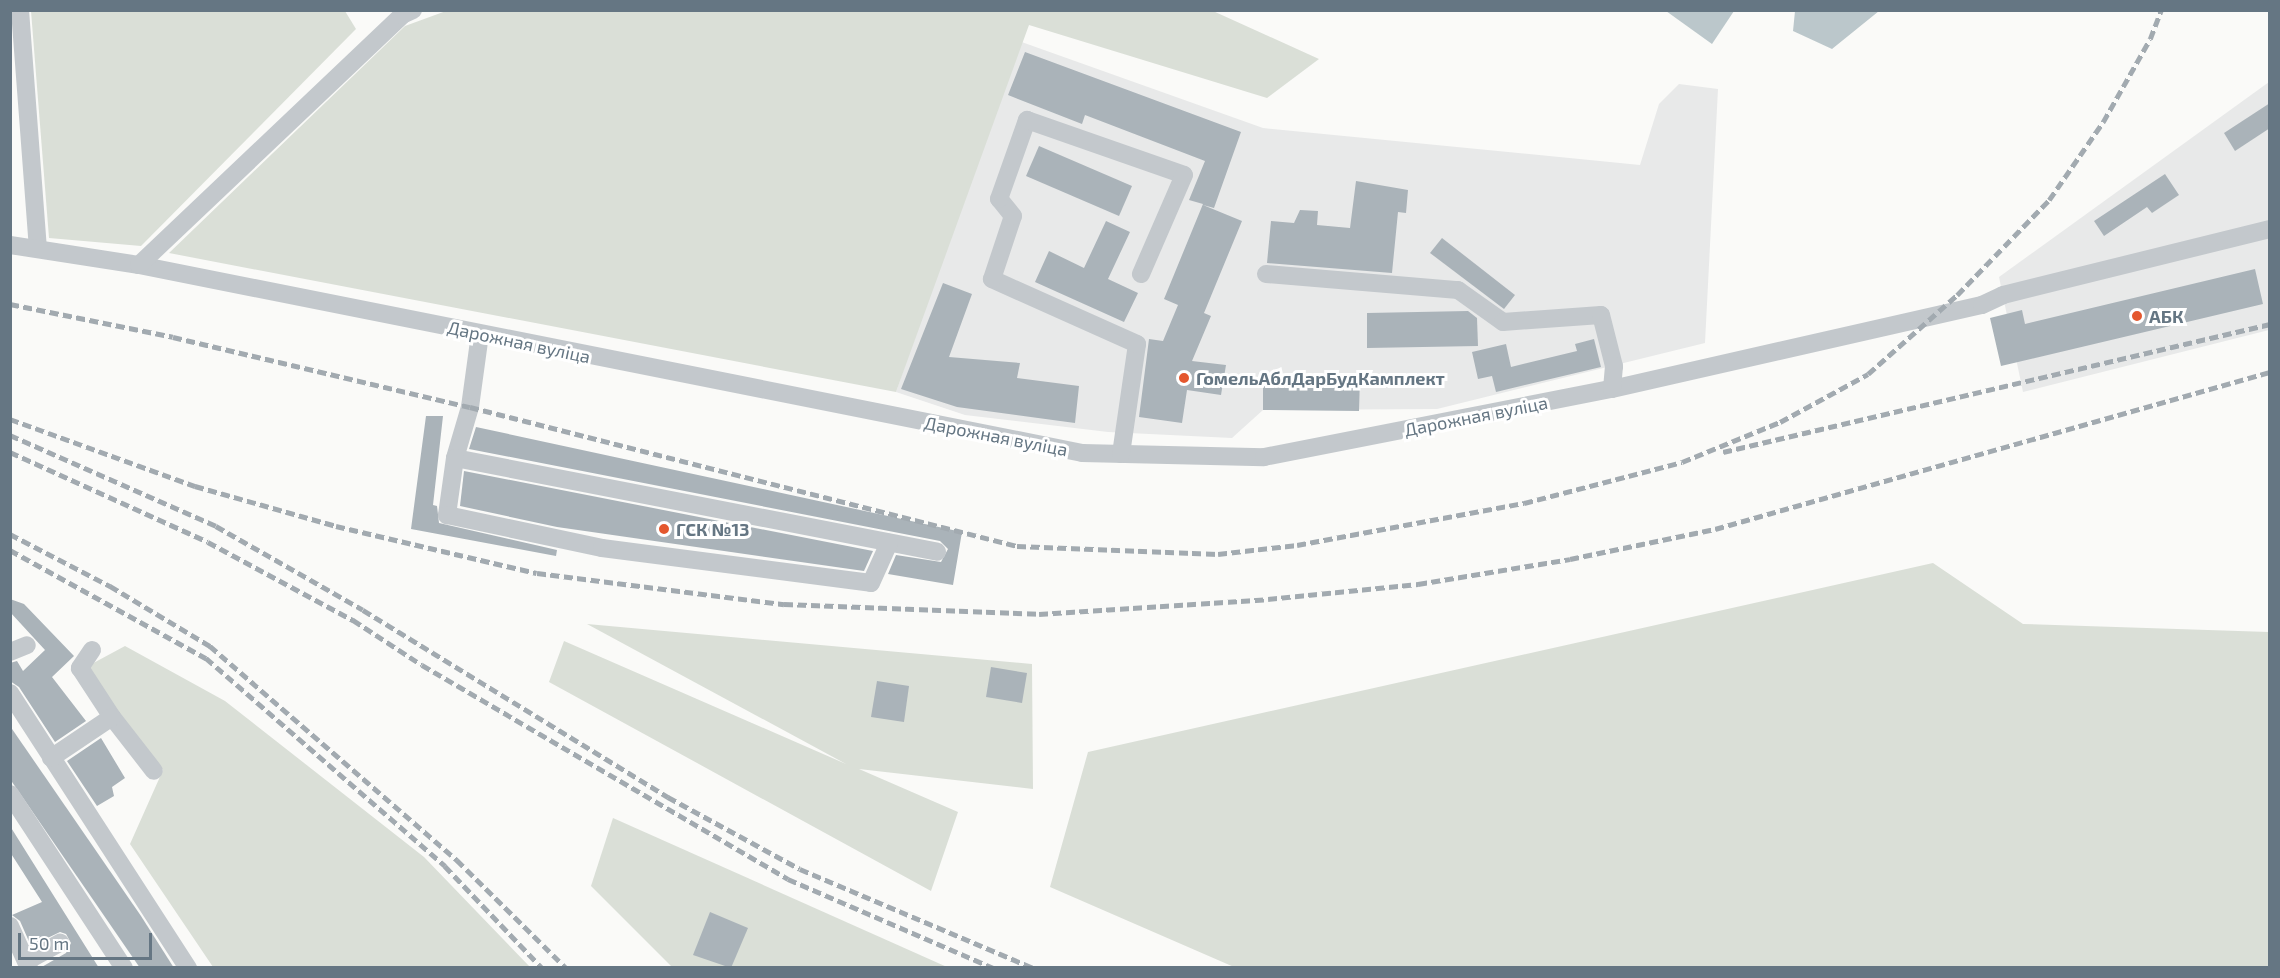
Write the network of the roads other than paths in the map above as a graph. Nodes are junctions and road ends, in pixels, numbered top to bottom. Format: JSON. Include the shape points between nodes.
{"nodes":[{"id":1,"x":20,"y":10,"type":"edge"},
{"id":2,"x":413,"y":10,"type":"edge"},
{"id":3,"x":2270,"y":229,"type":"edge"},
{"id":4,"x":10,"y":245,"type":"edge"},
{"id":5,"x":38,"y":247,"type":"junction"},
{"id":6,"x":139,"y":265,"type":"junction"},
{"id":7,"x":1141,"y":274,"type":"dead end"},
{"id":8,"x":1266,"y":274,"type":"dead end"},
{"id":9,"x":480,"y":334,"type":"junction"},
{"id":10,"x":1612,"y":389,"type":"junction"},
{"id":11,"x":1121,"y":454,"type":"junction"},
{"id":12,"x":454,"y":458,"type":"junction"},
{"id":13,"x":889,"y":543,"type":"junction"},
{"id":14,"x":938,"y":552,"type":"dead end"},
{"id":15,"x":92,"y":650,"type":"dead end"},
{"id":16,"x":10,"y":693,"type":"edge"},
{"id":17,"x":112,"y":717,"type":"junction"},
{"id":18,"x":51,"y":758,"type":"junction"},
{"id":19,"x":154,"y":771,"type":"dead end"},
{"id":20,"x":10,"y":794,"type":"edge"},
{"id":21,"x":10,"y":926,"type":"edge"},
{"id":22,"x":60,"y":944,"type":"dead end"},
{"id":23,"x":28,"y":964,"type":"edge"},
{"id":24,"x":124,"y":968,"type":"edge"},
{"id":25,"x":188,"y":968,"type":"edge"}],
"edges":[{"from":1,"to":5,"type":"street"},
{"from":2,"to":6,"type":"street","via":[[402,15]]},
{"from":3,"to":10,"type":"street","name":"Дарожная вуліца","via":[[2003,295],[1982,305]]},
{"from":4,"to":5,"type":"street","name":"Дарожная вуліца"},
{"from":5,"to":6,"type":"street","name":"Дарожная вуліца"},
{"from":6,"to":9,"type":"street","name":"Дарожная вуліца"},
{"from":7,"to":11,"type":"street","via":[[1184,175],[1027,120],[999,199],[1013,216],[992,279],[1137,344]]},
{"from":8,"to":10,"type":"street","via":[[1458,290],[1503,322],[1601,315],[1614,366]]},
{"from":9,"to":11,"type":"street","name":"Дарожная вуліца","via":[[1082,453]]},
{"from":9,"to":12,"type":"street","via":[[470,407]]},
{"from":10,"to":11,"type":"street","name":"Дарожная вуліца","via":[[1264,457]]},
{"from":12,"to":13,"type":"street"},
{"from":12,"to":13,"type":"street","via":[[447,515],[602,548],[871,583]]},
{"from":13,"to":14,"type":"street"},
{"from":15,"to":17,"type":"street","via":[[80,668]]},
{"from":16,"to":18,"type":"street"},
{"from":17,"to":18,"type":"street"},
{"from":17,"to":19,"type":"street"},
{"from":18,"to":25,"type":"street"},
{"from":20,"to":24,"type":"street"},
{"from":21,"to":23,"type":"street"},
{"from":22,"to":23,"type":"street"}]}
